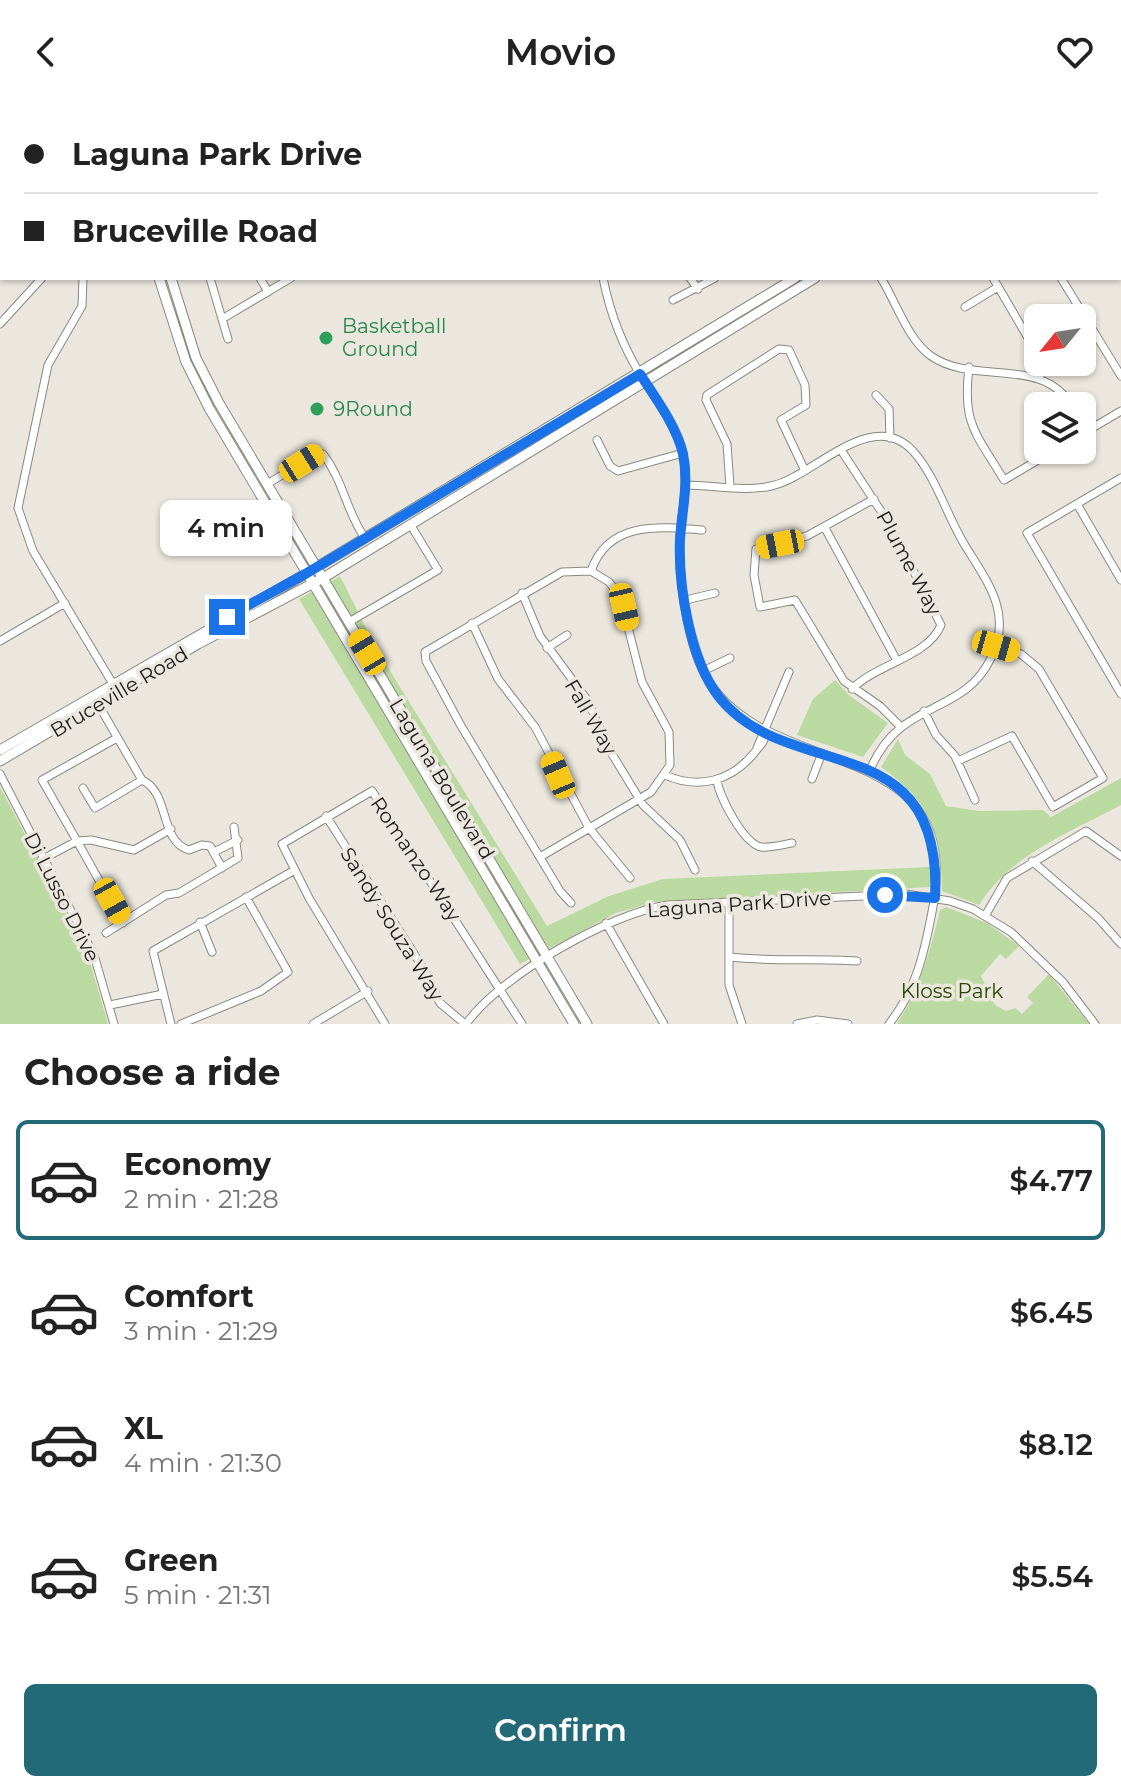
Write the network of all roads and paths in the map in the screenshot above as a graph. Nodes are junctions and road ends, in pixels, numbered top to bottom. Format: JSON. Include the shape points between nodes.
{"nodes":[{"id":1,"x":40,"y":280,"type":"edge"},
{"id":2,"x":83,"y":280,"type":"edge"},
{"id":3,"x":160,"y":280,"type":"edge"},
{"id":4,"x":172,"y":280,"type":"edge"},
{"id":5,"x":211,"y":280,"type":"edge"},
{"id":6,"x":261,"y":280,"type":"edge"},
{"id":7,"x":288,"y":280,"type":"edge"},
{"id":8,"x":603,"y":280,"type":"edge"},
{"id":9,"x":691,"y":280,"type":"edge"},
{"id":10,"x":712,"y":280,"type":"edge"},
{"id":11,"x":792,"y":280,"type":"edge"},
{"id":12,"x":812,"y":280,"type":"edge"},
{"id":13,"x":994,"y":280,"type":"edge"},
{"id":14,"x":1062,"y":280,"type":"edge"},
{"id":15,"x":882,"y":281,"type":"edge"},
{"id":16,"x":998,"y":287,"type":"junction"},
{"id":17,"x":698,"y":289,"type":"junction"},
{"id":18,"x":268,"y":292,"type":"junction"},
{"id":19,"x":673,"y":300,"type":"dead end"},
{"id":20,"x":965,"y":307,"type":"dead end"},
{"id":21,"x":222,"y":319,"type":"junction"},
{"id":22,"x":0,"y":324,"type":"edge"},
{"id":23,"x":1024,"y":331,"type":"edge"},
{"id":24,"x":228,"y":339,"type":"dead end"},
{"id":25,"x":186,"y":362,"type":"junction"},
{"id":26,"x":969,"y":367,"type":"junction"},
{"id":27,"x":1121,"y":376,"type":"edge"},
{"id":28,"x":643,"y":378,"type":"junction"},
{"id":29,"x":1040,"y":379,"type":"joint"},
{"id":30,"x":1062,"y":392,"type":"edge"},
{"id":31,"x":876,"y":395,"type":"dead end"},
{"id":32,"x":1121,"y":411,"type":"edge"},
{"id":33,"x":229,"y":420,"type":"junction"},
{"id":34,"x":1096,"y":426,"type":"edge"},
{"id":35,"x":890,"y":438,"type":"junction"},
{"id":36,"x":597,"y":440,"type":"dead end"},
{"id":37,"x":841,"y":450,"type":"junction"},
{"id":38,"x":683,"y":453,"type":"junction"},
{"id":39,"x":1031,"y":464,"type":"edge"},
{"id":40,"x":805,"y":471,"type":"junction"},
{"id":41,"x":1121,"y":478,"type":"edge"},
{"id":42,"x":267,"y":484,"type":"junction"},
{"id":43,"x":686,"y":485,"type":"junction"},
{"id":44,"x":730,"y":486,"type":"junction"},
{"id":45,"x":874,"y":499,"type":"junction"},
{"id":46,"x":1077,"y":504,"type":"junction"},
{"id":47,"x":410,"y":524,"type":"junction"},
{"id":48,"x":681,"y":528,"type":"junction"},
{"id":49,"x":825,"y":528,"type":"junction"},
{"id":50,"x":702,"y":530,"type":"dead end"},
{"id":51,"x":364,"y":537,"type":"junction"},
{"id":52,"x":317,"y":567,"type":"junction"},
{"id":53,"x":591,"y":571,"type":"junction"},
{"id":54,"x":307,"y":573,"type":"junction"},
{"id":55,"x":323,"y":578,"type":"junction"},
{"id":56,"x":1121,"y":580,"type":"edge"},
{"id":57,"x":313,"y":583,"type":"junction"},
{"id":58,"x":522,"y":593,"type":"junction"},
{"id":59,"x":715,"y":593,"type":"dead end"},
{"id":60,"x":686,"y":600,"type":"junction"},
{"id":61,"x":65,"y":603,"type":"junction"},
{"id":62,"x":349,"y":622,"type":"junction"},
{"id":63,"x":472,"y":623,"type":"junction"},
{"id":64,"x":567,"y":635,"type":"dead end"},
{"id":65,"x":0,"y":641,"type":"edge"},
{"id":66,"x":996,"y":646,"type":"junction"},
{"id":67,"x":547,"y":648,"type":"junction"},
{"id":68,"x":730,"y":658,"type":"dead end"},
{"id":69,"x":896,"y":659,"type":"junction"},
{"id":70,"x":703,"y":671,"type":"junction"},
{"id":71,"x":789,"y":672,"type":"dead end"},
{"id":72,"x":113,"y":684,"type":"junction"},
{"id":73,"x":852,"y":689,"type":"junction"},
{"id":74,"x":1121,"y":694,"type":"edge"},
{"id":75,"x":98,"y":704,"type":"junction"},
{"id":76,"x":924,"y":711,"type":"junction"},
{"id":77,"x":66,"y":724,"type":"junction"},
{"id":78,"x":900,"y":726,"type":"junction"},
{"id":79,"x":765,"y":732,"type":"junction"},
{"id":80,"x":117,"y":738,"type":"junction"},
{"id":81,"x":0,"y":750,"type":"edge"},
{"id":82,"x":822,"y":753,"type":"junction"},
{"id":83,"x":0,"y":761,"type":"edge"},
{"id":84,"x":958,"y":761,"type":"junction"},
{"id":85,"x":870,"y":770,"type":"junction"},
{"id":86,"x":0,"y":774,"type":"edge"},
{"id":87,"x":665,"y":775,"type":"junction"},
{"id":88,"x":812,"y":779,"type":"dead end"},
{"id":89,"x":142,"y":780,"type":"junction"},
{"id":90,"x":717,"y":780,"type":"junction"},
{"id":91,"x":83,"y":788,"type":"dead end"},
{"id":92,"x":639,"y":799,"type":"junction"},
{"id":93,"x":975,"y":800,"type":"dead end"},
{"id":94,"x":326,"y":816,"type":"junction"},
{"id":95,"x":234,"y":827,"type":"dead end"},
{"id":96,"x":589,"y":828,"type":"junction"},
{"id":97,"x":171,"y":829,"type":"junction"},
{"id":98,"x":238,"y":840,"type":"junction"},
{"id":99,"x":77,"y":841,"type":"junction"},
{"id":100,"x":792,"y":843,"type":"dead end"},
{"id":101,"x":1119,"y":851,"type":"edge"},
{"id":102,"x":214,"y":852,"type":"junction"},
{"id":103,"x":540,"y":857,"type":"junction"},
{"id":104,"x":41,"y":860,"type":"junction"},
{"id":105,"x":1032,"y":861,"type":"junction"},
{"id":106,"x":222,"y":868,"type":"junction"},
{"id":107,"x":695,"y":870,"type":"dead end"},
{"id":108,"x":293,"y":871,"type":"junction"},
{"id":109,"x":630,"y":878,"type":"dead end"},
{"id":110,"x":246,"y":897,"type":"junction"},
{"id":111,"x":935,"y":898,"type":"junction"},
{"id":112,"x":729,"y":902,"type":"junction"},
{"id":113,"x":571,"y":903,"type":"dead end"},
{"id":114,"x":985,"y":916,"type":"junction"},
{"id":115,"x":200,"y":922,"type":"junction"},
{"id":116,"x":123,"y":923,"type":"junction"},
{"id":117,"x":606,"y":923,"type":"junction"},
{"id":118,"x":106,"y":933,"type":"dead end"},
{"id":119,"x":1121,"y":944,"type":"edge"},
{"id":120,"x":212,"y":952,"type":"dead end"},
{"id":121,"x":730,"y":957,"type":"junction"},
{"id":122,"x":544,"y":961,"type":"junction"},
{"id":123,"x":857,"y":961,"type":"dead end"},
{"id":124,"x":498,"y":989,"type":"junction"},
{"id":125,"x":368,"y":991,"type":"junction"},
{"id":126,"x":163,"y":994,"type":"junction"},
{"id":127,"x":110,"y":1005,"type":"junction"},
{"id":128,"x":315,"y":1023,"type":"edge"},
{"id":129,"x":114,"y":1024,"type":"edge"},
{"id":130,"x":171,"y":1024,"type":"edge"},
{"id":131,"x":181,"y":1024,"type":"edge"},
{"id":132,"x":385,"y":1024,"type":"edge"},
{"id":133,"x":465,"y":1024,"type":"edge"},
{"id":134,"x":522,"y":1024,"type":"edge"},
{"id":135,"x":574,"y":1024,"type":"edge"},
{"id":136,"x":587,"y":1024,"type":"edge"},
{"id":137,"x":664,"y":1024,"type":"edge"},
{"id":138,"x":742,"y":1024,"type":"edge"},
{"id":139,"x":797,"y":1024,"type":"edge"},
{"id":140,"x":848,"y":1024,"type":"edge"},
{"id":141,"x":889,"y":1024,"type":"edge"},
{"id":142,"x":1095,"y":1024,"type":"edge"}],
"edges":[{"from":1,"to":22,"type":"street"},
{"from":2,"to":61,"type":"street","via":[[82,306],[48,365],[18,504],[33,551]]},
{"from":3,"to":25,"type":"main road","name":"Laguna Boulevard"},
{"from":4,"to":33,"type":"main road","name":"Laguna Boulevard","via":[[196,358]]},
{"from":5,"to":21,"type":"street"},
{"from":6,"to":18,"type":"street"},
{"from":7,"to":18,"type":"street"},
{"from":8,"to":28,"type":"street","via":[[613,319]]},
{"from":9,"to":17,"type":"street"},
{"from":10,"to":17,"type":"street"},
{"from":11,"to":28,"type":"main road","name":"Bruceville Road"},
{"from":12,"to":28,"type":"main road","name":"Bruceville Road"},
{"from":13,"to":16,"type":"street"},
{"from":14,"to":27,"type":"street"},
{"from":15,"to":26,"type":"street","via":[[925,351],[939,361]]},
{"from":16,"to":20,"type":"street"},
{"from":16,"to":23,"type":"street"},
{"from":17,"to":19,"type":"street"},
{"from":18,"to":21,"type":"street"},
{"from":21,"to":24,"type":"street"},
{"from":25,"to":33,"type":"main road","via":[[194,366],[221,417]]},
{"from":25,"to":54,"type":"main road","name":"Laguna Boulevard"},
{"from":26,"to":29,"type":"street"},
{"from":26,"to":39,"type":"street","via":[[968,418],[1004,480]]},
{"from":28,"to":38,"type":"street"},
{"from":28,"to":47,"type":"main road","name":"Bruceville Road"},
{"from":28,"to":51,"type":"main road","name":"Bruceville Road"},
{"from":29,"to":30,"type":"street"},
{"from":31,"to":35,"type":"street","via":[[889,409]]},
{"from":32,"to":34,"type":"street"},
{"from":33,"to":42,"type":"main road","name":"Laguna Boulevard"},
{"from":35,"to":37,"type":"street","via":[[867,437]]},
{"from":35,"to":66,"type":"street","via":[[916,455],[990,582],[1000,616]]},
{"from":36,"to":38,"type":"street","via":[[618,471]]},
{"from":37,"to":40,"type":"street"},
{"from":37,"to":45,"type":"street","name":"Plume Way"},
{"from":38,"to":43,"type":"street"},
{"from":40,"to":44,"type":"street","via":[[764,487]]},
{"from":40,"to":44,"type":"street","via":[[781,420],[806,405],[807,391],[789,350],[779,349],[707,395],[727,444]]},
{"from":41,"to":46,"type":"street"},
{"from":42,"to":51,"type":"street","via":[[323,454]]},
{"from":42,"to":52,"type":"main road","name":"Laguna Boulevard"},
{"from":43,"to":44,"type":"street"},
{"from":43,"to":48,"type":"street"},
{"from":45,"to":49,"type":"street"},
{"from":45,"to":69,"type":"street","name":"Plume Way","via":[[941,625],[925,644]]},
{"from":46,"to":56,"type":"street"},
{"from":46,"to":74,"type":"street","via":[[1027,533]]},
{"from":47,"to":55,"type":"main road","name":"Bruceville Road"},
{"from":47,"to":62,"type":"street","via":[[438,570]]},
{"from":48,"to":50,"type":"street"},
{"from":48,"to":53,"type":"street","via":[[627,532],[603,550]]},
{"from":48,"to":60,"type":"street"},
{"from":49,"to":69,"type":"street"},
{"from":49,"to":73,"type":"street","via":[[756,549],[757,595],[760,607],[795,600]]},
{"from":51,"to":52,"type":"main road","name":"Bruceville Road"},
{"from":52,"to":54,"type":"main road","name":"Bruceville Road"},
{"from":52,"to":55,"type":"main road","name":"Laguna Boulevard"},
{"from":53,"to":58,"type":"street","via":[[562,572]]},
{"from":53,"to":87,"type":"street","via":[[609,582],[623,601],[642,682],[671,737]]},
{"from":54,"to":57,"type":"main road","name":"Laguna Boulevard"},
{"from":54,"to":72,"type":"main road","name":"Bruceville Road"},
{"from":55,"to":57,"type":"main road","name":"Bruceville Road"},
{"from":55,"to":62,"type":"main road","name":"Laguna Boulevard"},
{"from":57,"to":75,"type":"main road","name":"Bruceville Road"},
{"from":57,"to":122,"type":"main road","name":"Laguna Boulevard"},
{"from":58,"to":63,"type":"street"},
{"from":58,"to":67,"type":"street","name":"Fall Way"},
{"from":59,"to":60,"type":"street"},
{"from":60,"to":70,"type":"street"},
{"from":61,"to":65,"type":"street"},
{"from":61,"to":72,"type":"street"},
{"from":62,"to":122,"type":"main road","name":"Laguna Boulevard"},
{"from":63,"to":96,"type":"street","via":[[498,679],[535,727]]},
{"from":63,"to":103,"type":"street","via":[[425,652],[426,661]]},
{"from":64,"to":67,"type":"street"},
{"from":66,"to":76,"type":"street","via":[[985,671],[968,688]]},
{"from":66,"to":84,"type":"street","via":[[1026,657],[1039,669],[1103,778],[1053,807],[1012,736]]},
{"from":67,"to":92,"type":"street","name":"Fall Way","via":[[588,701]]},
{"from":68,"to":70,"type":"street"},
{"from":69,"to":73,"type":"street","name":"Plume Way"},
{"from":70,"to":79,"type":"street","via":[[725,704]]},
{"from":71,"to":79,"type":"street"},
{"from":72,"to":77,"type":"main road","via":[[110,692]]},
{"from":72,"to":81,"type":"main road","name":"Bruceville Road"},
{"from":73,"to":78,"type":"street"},
{"from":75,"to":77,"type":"main road","name":"Bruceville Road"},
{"from":75,"to":80,"type":"street"},
{"from":76,"to":78,"type":"street"},
{"from":76,"to":84,"type":"street"},
{"from":77,"to":83,"type":"main road","name":"Bruceville Road"},
{"from":78,"to":85,"type":"street"},
{"from":79,"to":82,"type":"street"},
{"from":79,"to":90,"type":"street","via":[[763,743],[743,765]]},
{"from":80,"to":89,"type":"street"},
{"from":80,"to":99,"type":"street","via":[[42,780]]},
{"from":82,"to":85,"type":"street"},
{"from":82,"to":88,"type":"street"},
{"from":84,"to":93,"type":"street"},
{"from":85,"to":111,"type":"street","via":[[901,792],[923,821],[936,862]]},
{"from":86,"to":104,"type":"street","name":"Di Lusso Drive"},
{"from":87,"to":90,"type":"street","via":[[688,782]]},
{"from":87,"to":92,"type":"street"},
{"from":89,"to":91,"type":"street","via":[[95,808]]},
{"from":89,"to":97,"type":"street","via":[[157,795]]},
{"from":90,"to":100,"type":"street","via":[[723,803],[753,843]]},
{"from":92,"to":96,"type":"street"},
{"from":92,"to":107,"type":"street","name":"Fall Way","via":[[677,836]]},
{"from":94,"to":108,"type":"street","name":"Romanzo Way","via":[[282,844]]},
{"from":94,"to":124,"type":"street","name":"Romanzo Way","via":[[368,792],[376,793]]},
{"from":94,"to":133,"type":"street","name":"Sandy Souza Way","via":[[440,1003]]},
{"from":95,"to":98,"type":"street"},
{"from":96,"to":103,"type":"street"},
{"from":96,"to":109,"type":"street"},
{"from":97,"to":99,"type":"street","via":[[134,850]]},
{"from":97,"to":102,"type":"street","via":[[183,848],[205,845]]},
{"from":98,"to":102,"type":"street"},
{"from":98,"to":106,"type":"street","via":[[238,858]]},
{"from":99,"to":104,"type":"street"},
{"from":99,"to":116,"type":"street"},
{"from":101,"to":105,"type":"street","via":[[1086,831]]},
{"from":102,"to":106,"type":"street"},
{"from":103,"to":113,"type":"street"},
{"from":104,"to":127,"type":"street","name":"Di Lusso Drive","via":[[87,940]]},
{"from":105,"to":114,"type":"street","via":[[1003,882]]},
{"from":105,"to":119,"type":"street"},
{"from":106,"to":116,"type":"street"},
{"from":108,"to":110,"type":"street"},
{"from":108,"to":125,"type":"street","name":"Romanzo Way"},
{"from":110,"to":115,"type":"street"},
{"from":110,"to":131,"type":"street","via":[[288,972],[261,991]]},
{"from":111,"to":112,"type":"street","name":"Laguna Park Drive","via":[[906,894]]},
{"from":111,"to":114,"type":"street","name":"Laguna Park Drive"},
{"from":111,"to":141,"type":"street","via":[[919,971]]},
{"from":112,"to":117,"type":"street","name":"Laguna Park Drive","via":[[656,907]]},
{"from":112,"to":121,"type":"street"},
{"from":114,"to":142,"type":"street","name":"Laguna Park Drive","via":[[1034,954]]},
{"from":115,"to":120,"type":"street"},
{"from":115,"to":126,"type":"street","via":[[153,951]]},
{"from":116,"to":118,"type":"street"},
{"from":117,"to":122,"type":"street","name":"Laguna Park Drive"},
{"from":117,"to":137,"type":"street"},
{"from":121,"to":123,"type":"street"},
{"from":121,"to":138,"type":"street","via":[[730,992]]},
{"from":122,"to":124,"type":"street"},
{"from":122,"to":135,"type":"main road","name":"Laguna Boulevard"},
{"from":122,"to":136,"type":"main road","name":"Laguna Boulevard"},
{"from":124,"to":133,"type":"street"},
{"from":124,"to":134,"type":"street"},
{"from":125,"to":128,"type":"street"},
{"from":125,"to":132,"type":"street","name":"Romanzo Way"},
{"from":126,"to":127,"type":"street"},
{"from":126,"to":130,"type":"street"},
{"from":127,"to":129,"type":"street","name":"Di Lusso Drive"},
{"from":139,"to":140,"type":"street"}]}
